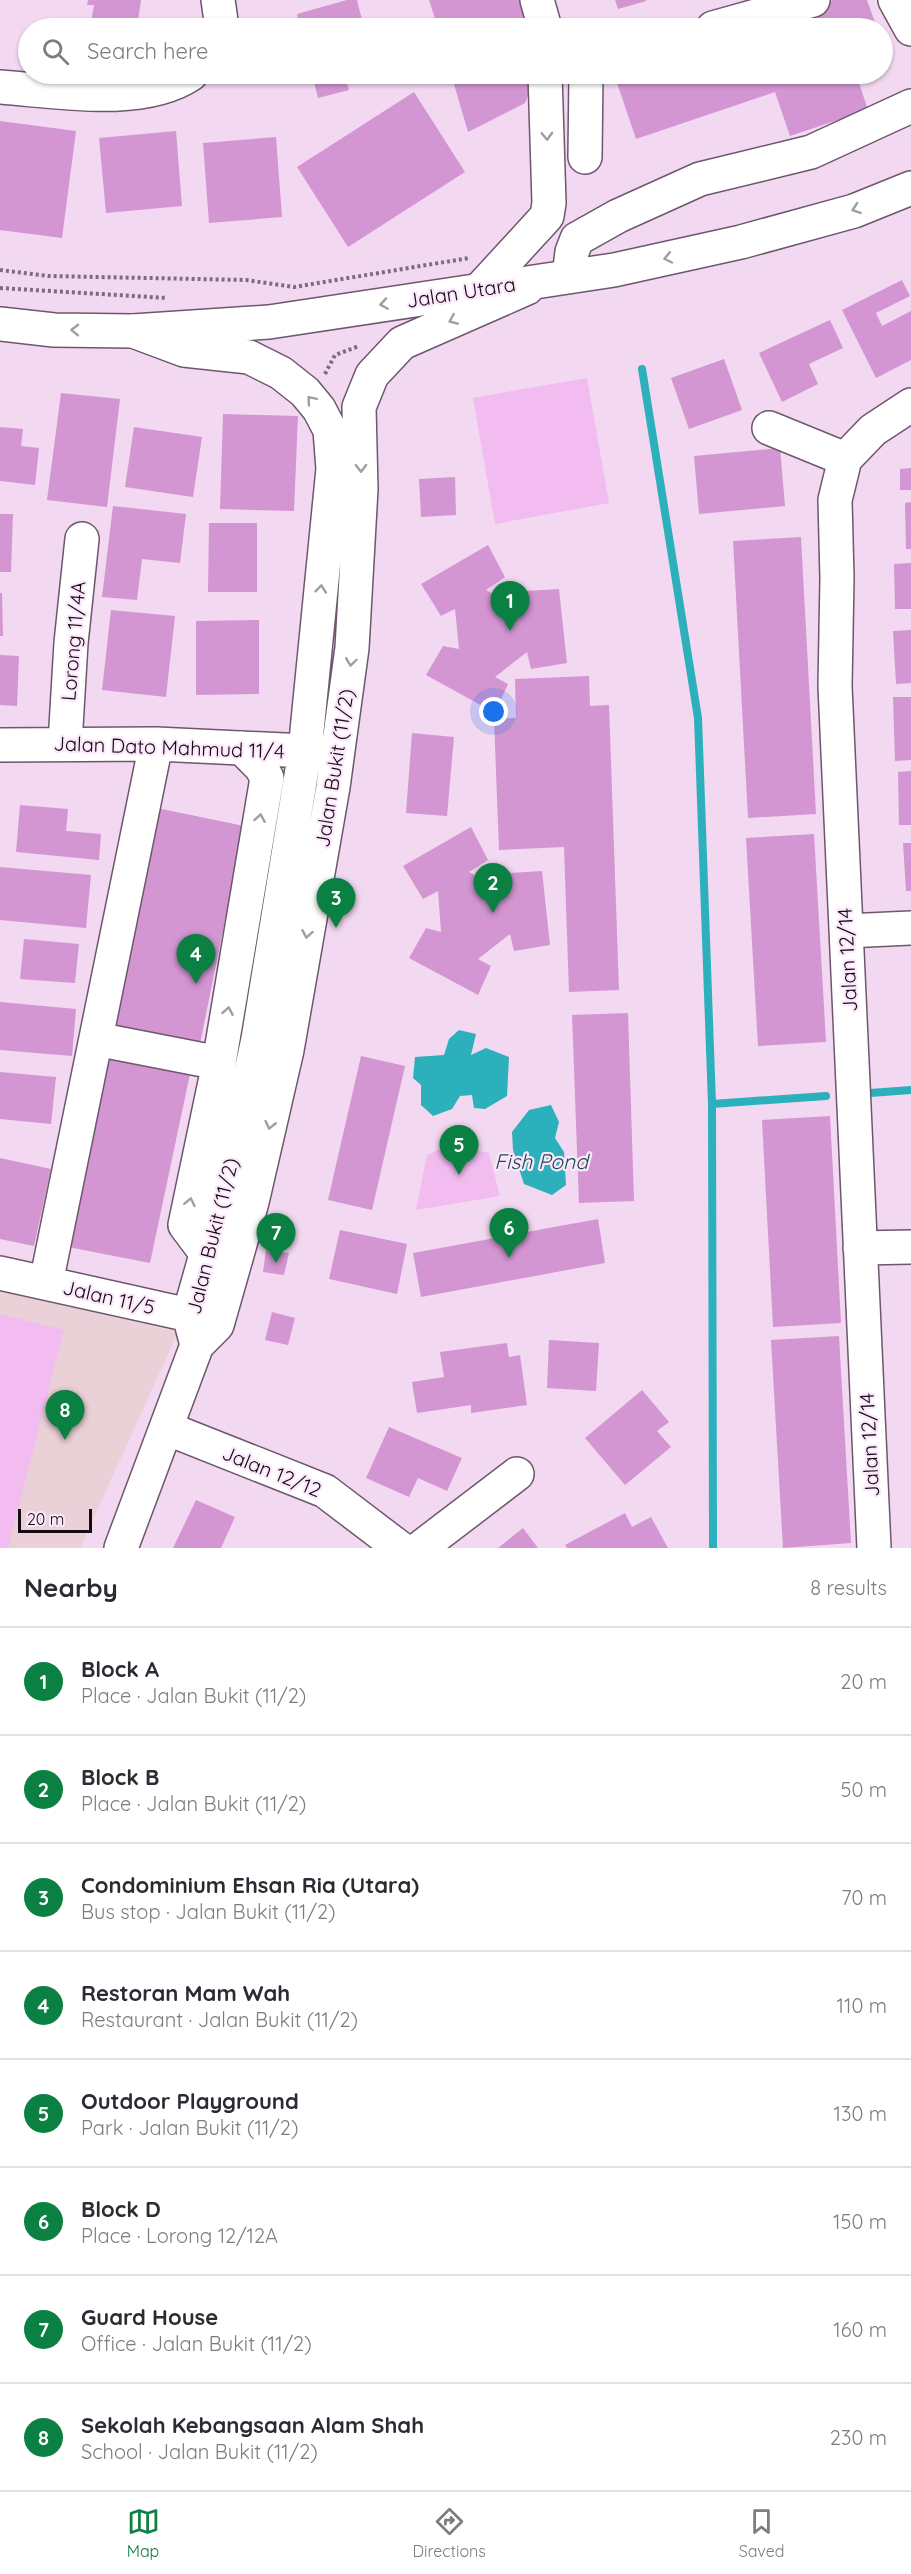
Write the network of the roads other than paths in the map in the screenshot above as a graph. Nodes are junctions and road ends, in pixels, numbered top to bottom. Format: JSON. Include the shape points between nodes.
{"nodes":[{"id":1,"x":218,"y":0,"type":"edge"},
{"id":2,"x":537,"y":0,"type":"edge"},
{"id":3,"x":813,"y":0,"type":"edge"},
{"id":4,"x":895,"y":0,"type":"edge"},
{"id":5,"x":221,"y":18,"type":"edge"},
{"id":6,"x":542,"y":18,"type":"edge"},
{"id":7,"x":749,"y":18,"type":"edge"},
{"id":8,"x":911,"y":29,"type":"edge"},
{"id":9,"x":166,"y":84,"type":"edge"},
{"id":10,"x":549,"y":84,"type":"edge"},
{"id":11,"x":586,"y":84,"type":"edge"},
{"id":12,"x":0,"y":87,"type":"edge"},
{"id":13,"x":911,"y":106,"type":"edge"},
{"id":14,"x":585,"y":157,"type":"dead end"},
{"id":15,"x":911,"y":188,"type":"edge"},
{"id":16,"x":557,"y":278,"type":"junction"},
{"id":17,"x":481,"y":288,"type":"junction"},
{"id":18,"x":0,"y":324,"type":"edge"},
{"id":19,"x":133,"y":331,"type":"junction"},
{"id":20,"x":911,"y":405,"type":"edge"},
{"id":21,"x":769,"y":428,"type":"dead end"},
{"id":22,"x":845,"y":459,"type":"junction"},
{"id":23,"x":82,"y":539,"type":"dead end"},
{"id":24,"x":65,"y":743,"type":"junction"},
{"id":25,"x":156,"y":744,"type":"junction"},
{"id":26,"x":0,"y":745,"type":"edge"},
{"id":27,"x":242,"y":748,"type":"junction"},
{"id":28,"x":305,"y":751,"type":"junction"},
{"id":29,"x":338,"y":752,"type":"junction"},
{"id":30,"x":911,"y":928,"type":"edge"},
{"id":31,"x":846,"y":931,"type":"junction"},
{"id":32,"x":96,"y":1039,"type":"junction"},
{"id":33,"x":219,"y":1063,"type":"junction"},
{"id":34,"x":911,"y":1246,"type":"edge"},
{"id":35,"x":860,"y":1248,"type":"junction"},
{"id":36,"x":206,"y":1253,"type":"junction"},
{"id":37,"x":0,"y":1273,"type":"edge"},
{"id":38,"x":46,"y":1283,"type":"junction"},
{"id":39,"x":201,"y":1328,"type":"junction"},
{"id":40,"x":166,"y":1428,"type":"junction"},
{"id":41,"x":517,"y":1474,"type":"dead end"},
{"id":42,"x":121,"y":1548,"type":"edge"},
{"id":43,"x":400,"y":1548,"type":"edge"},
{"id":44,"x":420,"y":1548,"type":"edge"},
{"id":45,"x":874,"y":1548,"type":"edge"}],
"edges":[{"from":1,"to":5,"type":"street"},
{"from":2,"to":6,"type":"street"},
{"from":3,"to":7,"type":"street"},
{"from":4,"to":8,"type":"street"},
{"from":9,"to":12,"type":"street","via":[[120,96]]},
{"from":10,"to":17,"type":"street","one_way":true,"via":[[547,216]]},
{"from":11,"to":14,"type":"street"},
{"from":13,"to":16,"type":"street","via":[[811,152],[700,179],[618,216],[577,239]]},
{"from":15,"to":16,"type":"street","name":"Jalan Utara","one_way":true,"via":[[854,211],[741,242],[614,270]]},
{"from":16,"to":17,"type":"street","name":"Jalan Utara"},
{"from":16,"to":29,"type":"street","name":"Jalan Bukit (11/2)","one_way":true,"via":[[402,343],[372,375],[359,407],[361,489],[356,592]]},
{"from":17,"to":19,"type":"street","name":"Jalan Utara","one_way":true,"via":[[269,322]]},
{"from":19,"to":18,"type":"street","name":"Jalan Utara","one_way":true,"via":[[54,330]]},
{"from":28,"to":19,"type":"street","name":"Jalan Bukit (11/2)","one_way":true,"via":[[333,469],[330,430],[305,392],[281,373],[249,357],[184,350]]},
{"from":20,"to":22,"type":"street","via":[[873,430]]},
{"from":21,"to":22,"type":"street"},
{"from":22,"to":31,"type":"street","name":"Jalan 12/14","via":[[835,500],[835,686]]},
{"from":23,"to":24,"type":"street","name":"Lorong 11/4A"},
{"from":24,"to":25,"type":"street","name":"Jalan Dato Mahmud 11/4"},
{"from":24,"to":26,"type":"street","name":"Jalan Dato Mahmud 11/4"},
{"from":25,"to":27,"type":"street","name":"Jalan Dato Mahmud 11/4"},
{"from":25,"to":32,"type":"street"},
{"from":27,"to":28,"type":"street","name":"Jalan Dato Mahmud 11/4"},
{"from":33,"to":27,"type":"street","one_way":true,"via":[[267,778]]},
{"from":28,"to":29,"type":"street","name":"Jalan Dato Mahmud 11/4"},
{"from":28,"to":36,"type":"street","name":"Jalan Bukit (11/2)","via":[[258,1039]]},
{"from":29,"to":39,"type":"street","name":"Jalan Bukit (11/2)","one_way":true,"via":[[287,1050],[252,1202]]},
{"from":30,"to":31,"type":"street"},
{"from":31,"to":35,"type":"street","name":"Jalan 12/14"},
{"from":32,"to":33,"type":"street"},
{"from":32,"to":38,"type":"street"},
{"from":36,"to":33,"type":"street","one_way":true,"via":[[185,1224]]},
{"from":34,"to":35,"type":"street"},
{"from":35,"to":45,"type":"street","name":"Jalan 12/14"},
{"from":36,"to":39,"type":"street","name":"Jalan Bukit (11/2)"},
{"from":37,"to":38,"type":"street","name":"Jalan 11/5"},
{"from":38,"to":39,"type":"street","name":"Jalan 11/5"},
{"from":39,"to":40,"type":"street","name":"Jalan Bukit (11/2)"},
{"from":40,"to":42,"type":"street","name":"Jalan Bukit (11/2)"},
{"from":40,"to":43,"type":"street","name":"Jalan 12/12","via":[[325,1491]]},
{"from":41,"to":44,"type":"street"}]}
